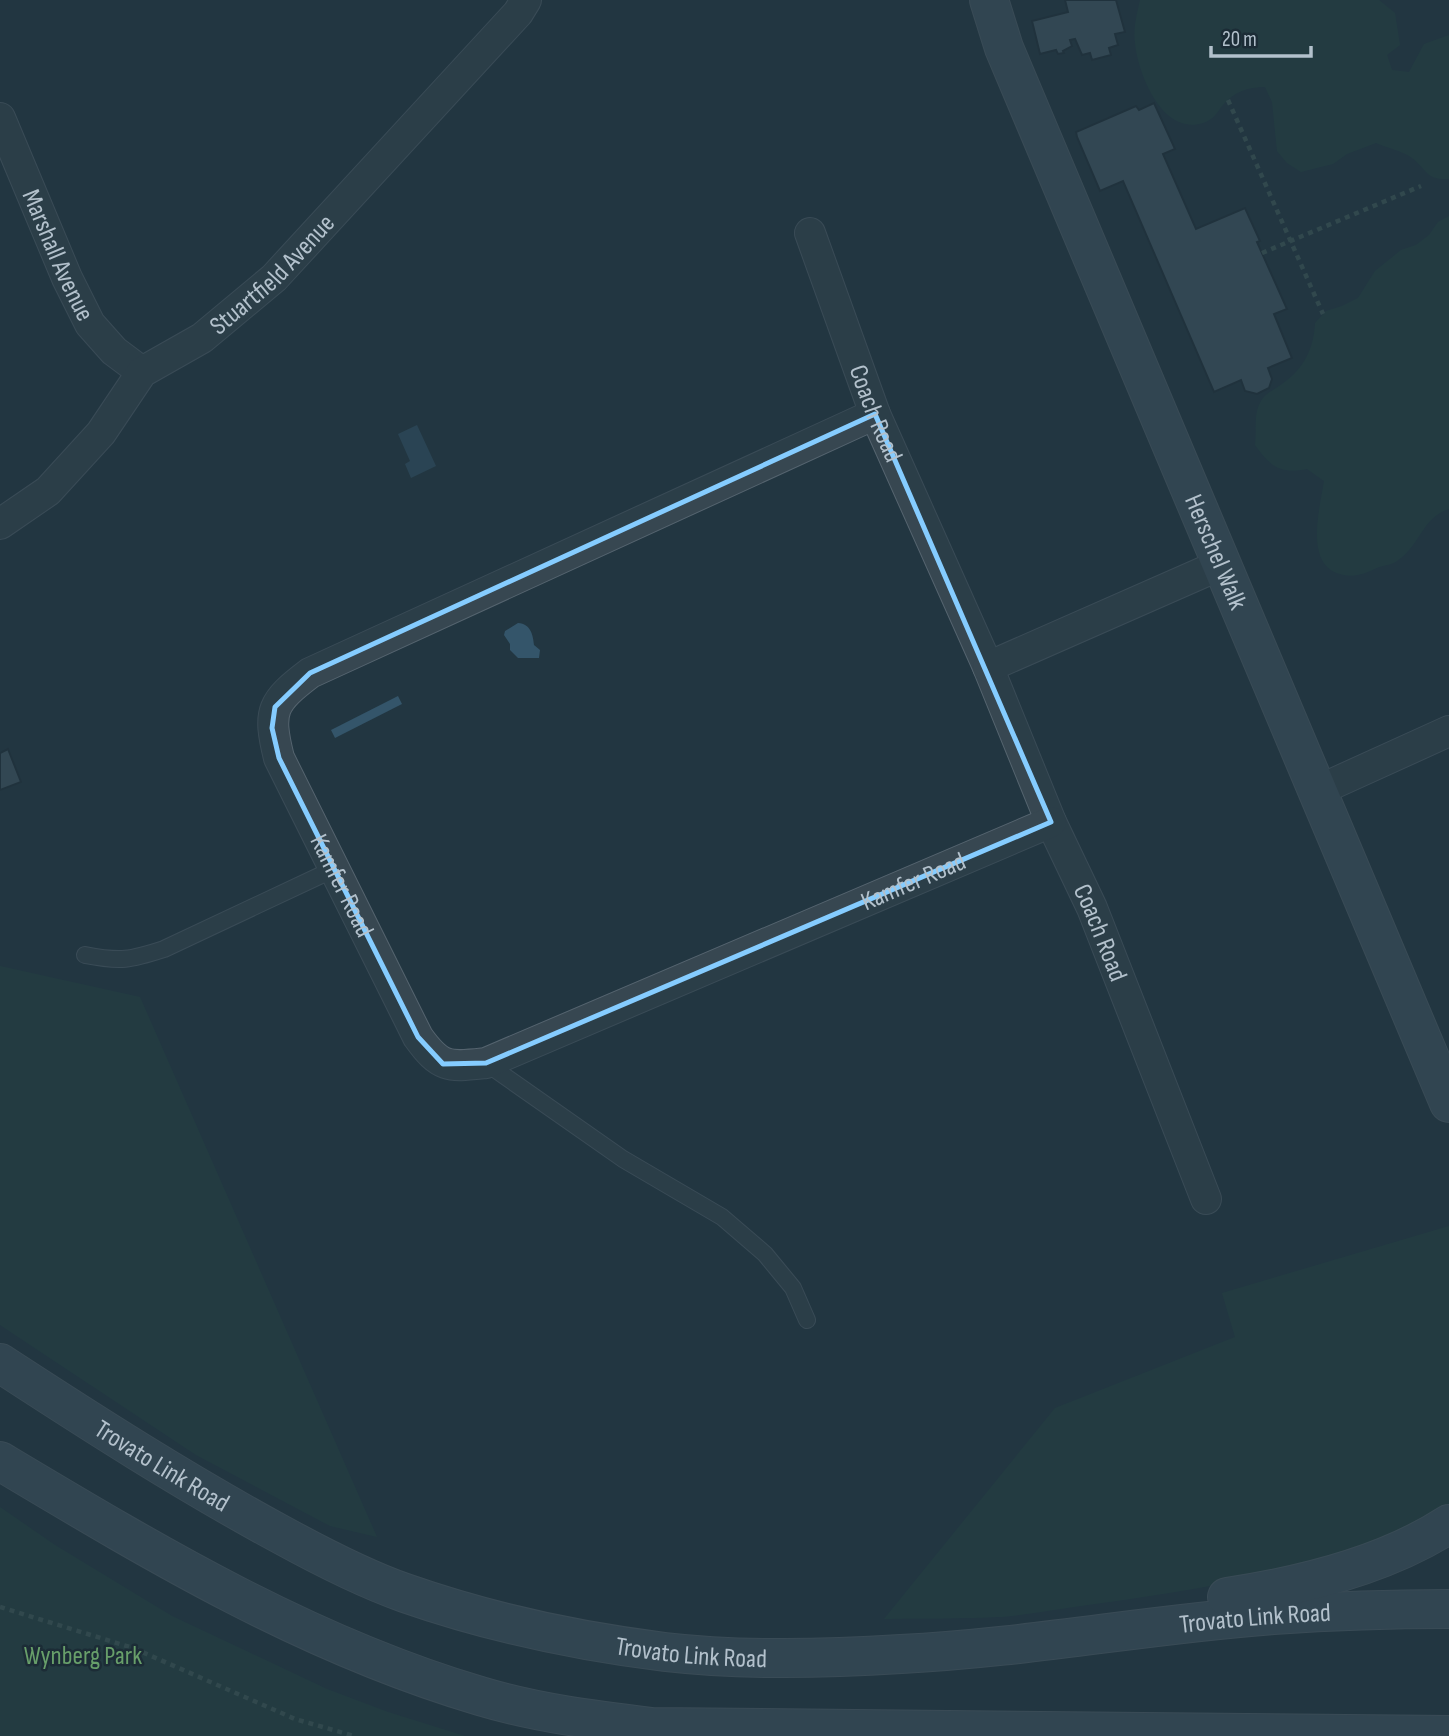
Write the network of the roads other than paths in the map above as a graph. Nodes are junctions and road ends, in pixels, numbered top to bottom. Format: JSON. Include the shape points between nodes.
{"nodes":[{"id":1,"x":526,"y":0,"type":"edge"},
{"id":2,"x":989,"y":0,"type":"edge"},
{"id":3,"x":0,"y":118,"type":"edge"},
{"id":4,"x":810,"y":233,"type":"dead end"},
{"id":5,"x":142,"y":372,"type":"junction"},
{"id":6,"x":875,"y":414,"type":"junction"},
{"id":7,"x":0,"y":524,"type":"edge"},
{"id":8,"x":1222,"y":564,"type":"junction"},
{"id":9,"x":988,"y":667,"type":"junction"},
{"id":10,"x":1449,"y":732,"type":"edge"},
{"id":11,"x":1317,"y":791,"type":"junction"},
{"id":12,"x":1051,"y":821,"type":"junction"},
{"id":13,"x":334,"y":869,"type":"junction"},
{"id":14,"x":85,"y":955,"type":"dead end"},
{"id":15,"x":486,"y":1063,"type":"junction"},
{"id":16,"x":1449,"y":1102,"type":"edge"},
{"id":17,"x":1206,"y":1199,"type":"dead end"},
{"id":18,"x":807,"y":1320,"type":"dead end"},
{"id":19,"x":0,"y":1363,"type":"edge"},
{"id":20,"x":0,"y":1461,"type":"edge"},
{"id":21,"x":1449,"y":1524,"type":"edge"},
{"id":22,"x":1449,"y":1609,"type":"edge"},
{"id":23,"x":1112,"y":1633,"type":"junction"},
{"id":24,"x":1449,"y":1729,"type":"edge"},
{"id":25,"x":1428,"y":1735,"type":"edge"},
{"id":26,"x":1449,"y":1735,"type":"edge"}],
"edges":[{"from":1,"to":5,"type":"street","name":"Stuartfield Avenue","via":[[274,278],[202,338]]},
{"from":2,"to":8,"type":"main road","name":"Herschel Walk","via":[[1004,48]]},
{"from":3,"to":5,"type":"street","name":"Marshall Avenue","via":[[90,324],[114,351]]},
{"from":4,"to":6,"type":"street","name":"Coach Road"},
{"from":5,"to":7,"type":"street","name":"Stuartfield Avenue","via":[[102,433],[48,491]]},
{"from":6,"to":9,"type":"street","name":"Coach Road"},
{"from":6,"to":13,"type":"street","name":"Kamfer Road","via":[[310,673],[286,691],[275,707],[271,729],[279,758]]},
{"from":8,"to":9,"type":"street"},
{"from":8,"to":11,"type":"main road","name":"Herschel Walk"},
{"from":9,"to":12,"type":"street","name":"Coach Road"},
{"from":10,"to":11,"type":"street"},
{"from":11,"to":16,"type":"main road","name":"Herschel Walk"},
{"from":12,"to":15,"type":"street","name":"Kamfer Road"},
{"from":12,"to":17,"type":"street","name":"Coach Road","via":[[1091,908]]},
{"from":13,"to":14,"type":"lane","via":[[164,949],[113,960]]},
{"from":13,"to":15,"type":"street","name":"Kamfer Road","via":[[431,1055],[454,1067]]},
{"from":15,"to":18,"type":"lane","via":[[623,1159],[722,1217],[765,1254],[793,1288]]},
{"from":19,"to":23,"type":"main road","name":"Trovato Link Road","via":[[169,1470],[323,1557],[401,1592],[493,1621],[666,1652],[756,1657],[907,1654]]},
{"from":20,"to":25,"type":"main road","via":[[219,1588],[307,1632],[480,1696],[565,1717],[652,1727]]},
{"from":21,"to":23,"type":"main road","via":[[1399,1551],[1357,1566],[1268,1591],[1147,1614]]},
{"from":22,"to":23,"type":"main road","name":"Trovato Link Road","via":[[1272,1615]]},
{"from":24,"to":25,"type":"main road"},
{"from":25,"to":26,"type":"main road"}]}
